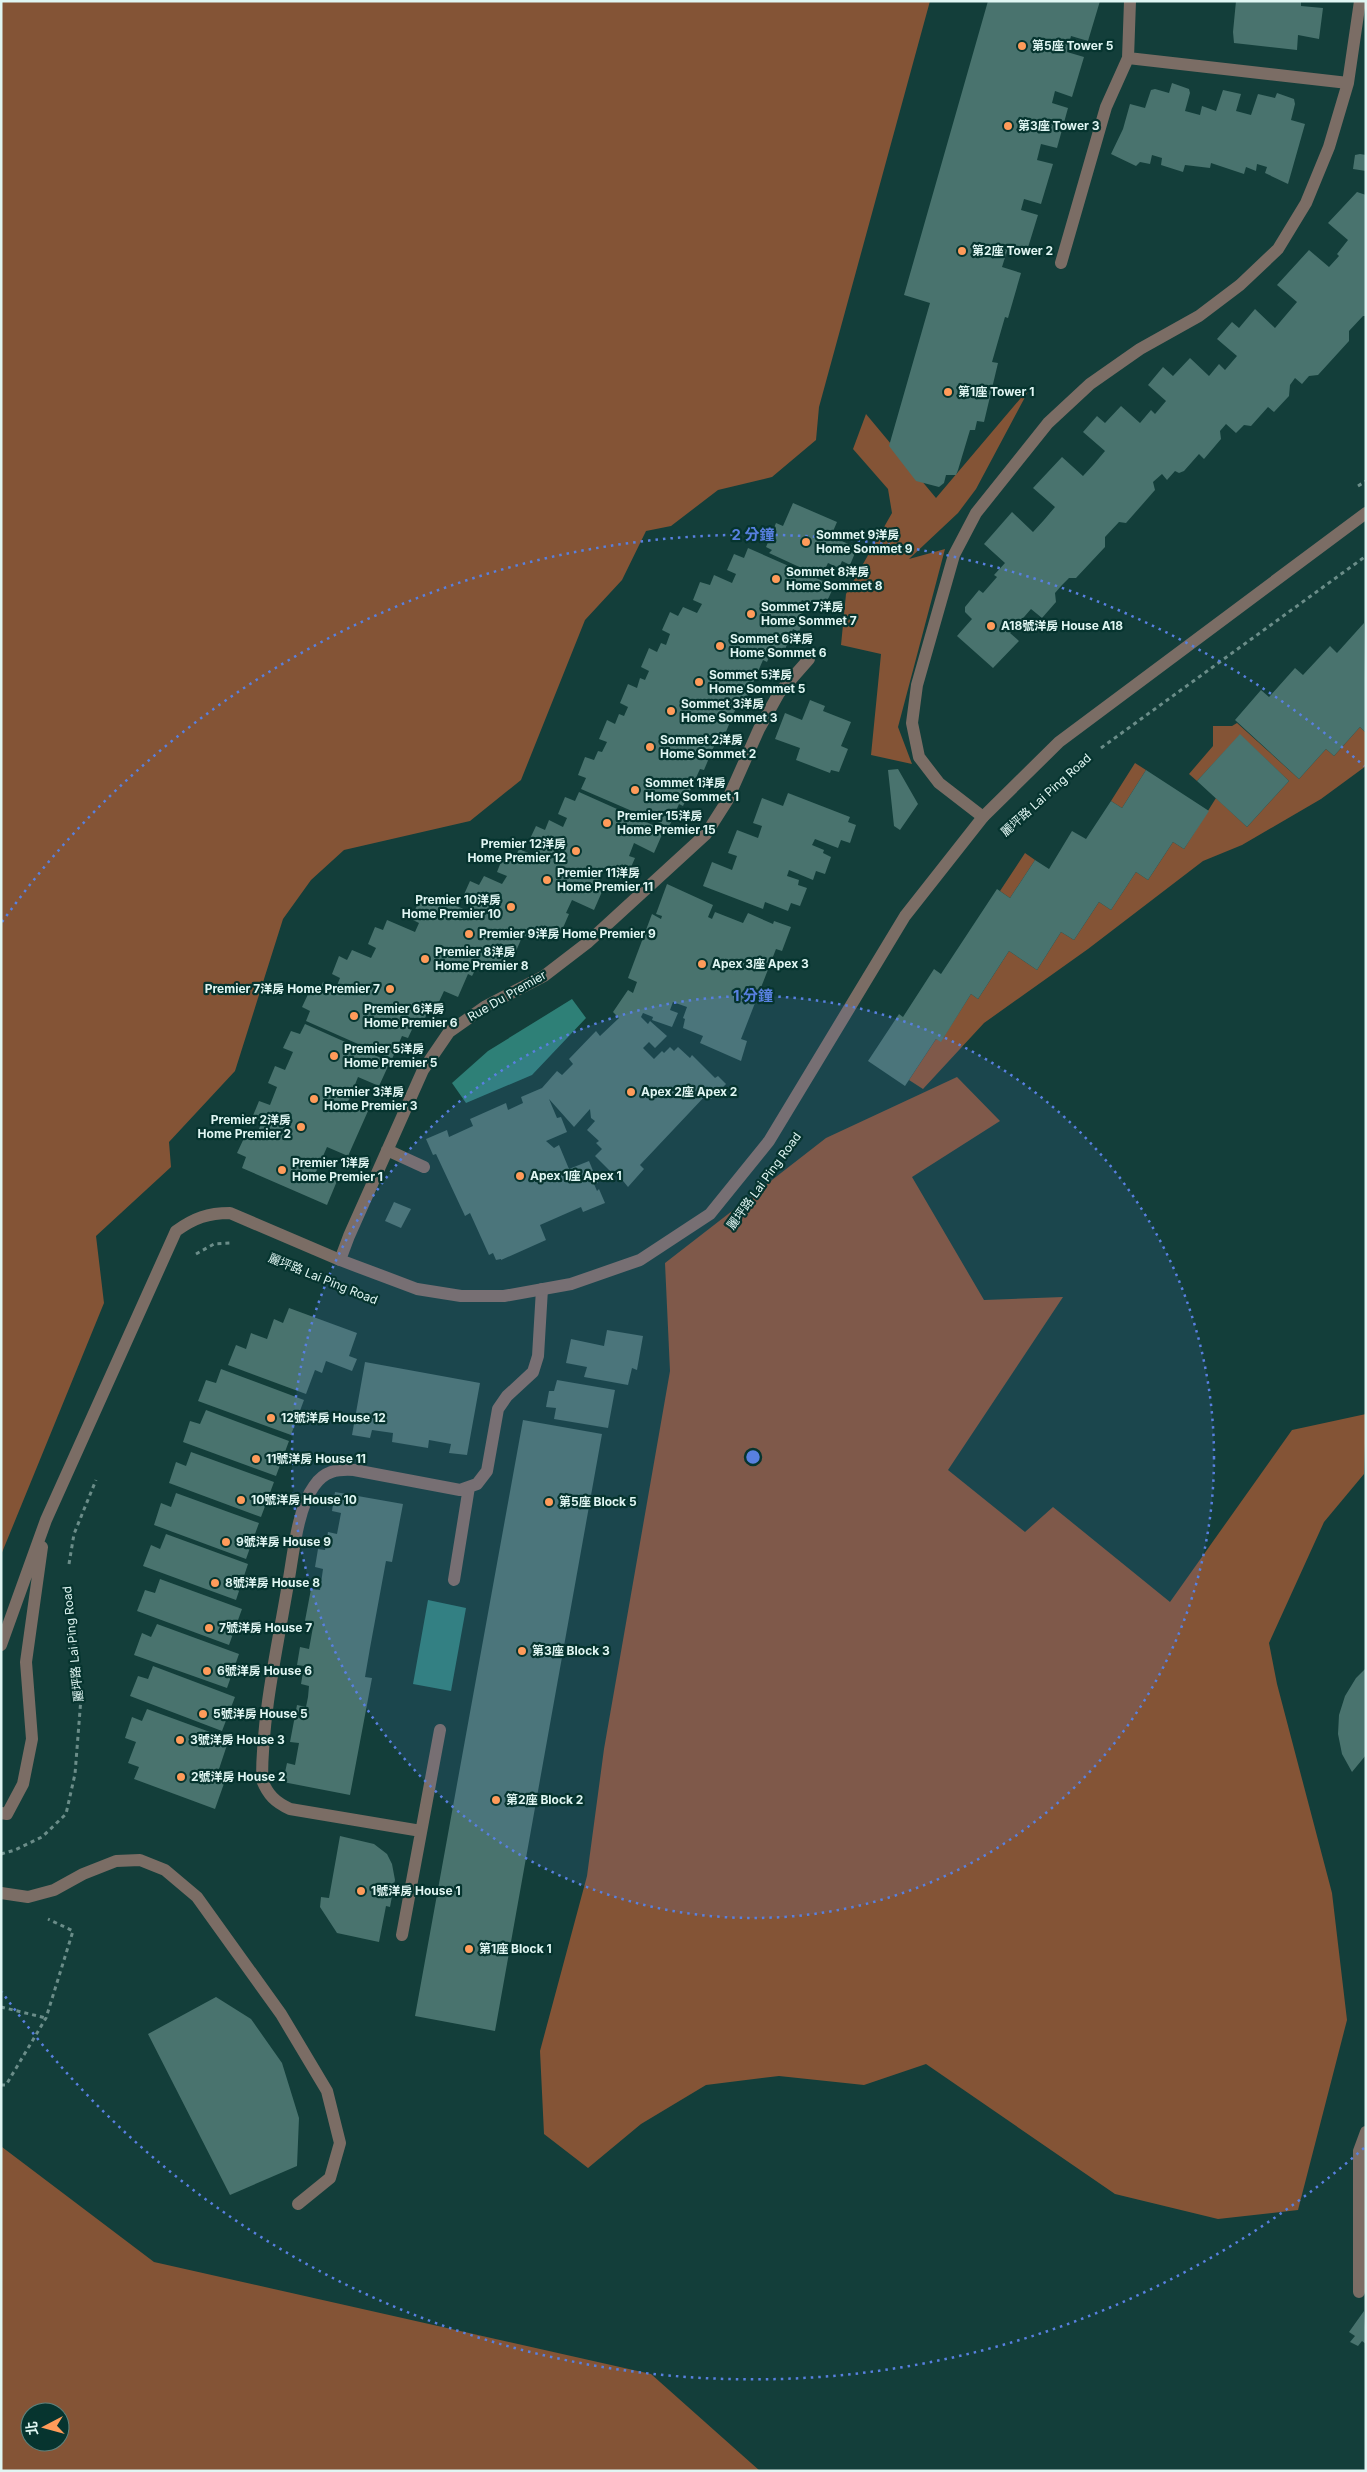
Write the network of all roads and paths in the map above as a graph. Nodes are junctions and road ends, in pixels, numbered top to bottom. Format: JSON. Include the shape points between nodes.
{"nodes":[{"id":1,"x":1130,"y":1,"type":"edge"},
{"id":2,"x":1360,"y":1,"type":"edge"},
{"id":3,"x":1128,"y":58,"type":"junction"},
{"id":4,"x":1348,"y":83,"type":"junction"},
{"id":5,"x":1061,"y":263,"type":"dead end"},
{"id":6,"x":1366,"y":480,"type":"edge"},
{"id":7,"x":1358,"y":487,"type":"dead end"},
{"id":8,"x":1366,"y":513,"type":"edge"},
{"id":9,"x":1366,"y":556,"type":"edge"},
{"id":10,"x":809,"y":659,"type":"dead end"},
{"id":11,"x":1099,"y":749,"type":"dead end"},
{"id":12,"x":983,"y":818,"type":"junction"},
{"id":13,"x":387,"y":1150,"type":"junction"},
{"id":14,"x":424,"y":1167,"type":"dead end"},
{"id":15,"x":238,"y":1243,"type":"dead end"},
{"id":16,"x":192,"y":1258,"type":"dead end"},
{"id":17,"x":340,"y":1260,"type":"junction"},
{"id":18,"x":542,"y":1289,"type":"junction"},
{"id":19,"x":96,"y":1479,"type":"dead end"},
{"id":20,"x":469,"y":1487,"type":"junction"},
{"id":21,"x":46,"y":1520,"type":"junction"},
{"id":22,"x":68,"y":1570,"type":"dead end"},
{"id":23,"x":67,"y":1579,"type":"dead end"},
{"id":24,"x":454,"y":1580,"type":"dead end"},
{"id":25,"x":1,"y":1645,"type":"edge"},
{"id":26,"x":440,"y":1730,"type":"dead end"},
{"id":27,"x":1,"y":1813,"type":"edge"},
{"id":28,"x":421,"y":1832,"type":"junction"},
{"id":29,"x":1,"y":1854,"type":"edge"},
{"id":30,"x":1,"y":1893,"type":"edge"},
{"id":31,"x":73,"y":1931,"type":"dead end"},
{"id":32,"x":402,"y":1936,"type":"dead end"},
{"id":33,"x":1,"y":2007,"type":"edge"},
{"id":34,"x":46,"y":2018,"type":"junction"},
{"id":35,"x":1,"y":2085,"type":"edge"},
{"id":36,"x":1366,"y":2132,"type":"edge"},
{"id":37,"x":298,"y":2204,"type":"dead end"},
{"id":38,"x":1359,"y":2292,"type":"dead end"}],
"edges":[{"from":1,"to":3,"type":"street"},
{"from":2,"to":4,"type":"street"},
{"from":3,"to":4,"type":"street"},
{"from":3,"to":5,"type":"street","via":[[1106,107]]},
{"from":4,"to":12,"type":"street","via":[[1329,147],[1306,204],[1278,249],[1240,285],[1199,316],[1140,349],[1090,384],[1048,423],[976,513],[954,555],[917,685],[912,724],[919,757],[939,783]]},
{"from":6,"to":7,"type":"path"},
{"from":8,"to":12,"type":"street","name":"麗坪路 Lai Ping Road","via":[[1059,742]]},
{"from":9,"to":11,"type":"path","name":"麗坪路 Lai Ping Road"},
{"from":10,"to":13,"type":"street","name":"Rue Du Premier","via":[[779,693],[727,802],[706,834],[587,943],[544,976],[486,1006],[449,1032],[422,1070]]},
{"from":12,"to":18,"type":"street","name":"麗坪路 Lai Ping Road","via":[[905,916],[769,1141],[710,1214],[640,1260],[572,1284]]},
{"from":13,"to":14,"type":"street"},
{"from":13,"to":17,"type":"street","name":"Rue Du Premier"},
{"from":15,"to":16,"type":"path","via":[[214,1244]]},
{"from":17,"to":18,"type":"street","name":"麗坪路 Lai Ping Road","via":[[417,1289],[461,1296],[504,1296]]},
{"from":17,"to":21,"type":"street","name":"麗坪路 Lai Ping Road","via":[[230,1213],[210,1213],[176,1231]]},
{"from":18,"to":20,"type":"street","via":[[538,1356],[532,1372],[498,1409],[486,1471],[477,1484]]},
{"from":19,"to":22,"type":"path","name":"麗坪路 Lai Ping Road","via":[[74,1534]]},
{"from":20,"to":24,"type":"street"},
{"from":20,"to":28,"type":"street","via":[[460,1490],[341,1469],[322,1476],[313,1486],[298,1529],[272,1677],[262,1780],[267,1793],[290,1809]]},
{"from":21,"to":25,"type":"street","name":"麗坪路 Lai Ping Road"},
{"from":21,"to":27,"type":"street","name":"麗坪路 Lai Ping Road","via":[[26,1662],[32,1739],[22,1784],[7,1814]]},
{"from":23,"to":29,"type":"path","name":"麗坪路 Lai Ping Road","via":[[81,1698],[75,1774],[66,1814],[42,1837]]},
{"from":26,"to":28,"type":"street"},
{"from":28,"to":32,"type":"street"},
{"from":30,"to":37,"type":"street","via":[[28,1897],[54,1890],[116,1860],[140,1860],[165,1870],[198,1897],[281,2014],[327,2091],[340,2143],[330,2178]]},
{"from":31,"to":34,"type":"path"},
{"from":33,"to":34,"type":"path"},
{"from":34,"to":35,"type":"path","via":[[6,2085]]},
{"from":36,"to":38,"type":"street","via":[[1359,2151]]}]}
